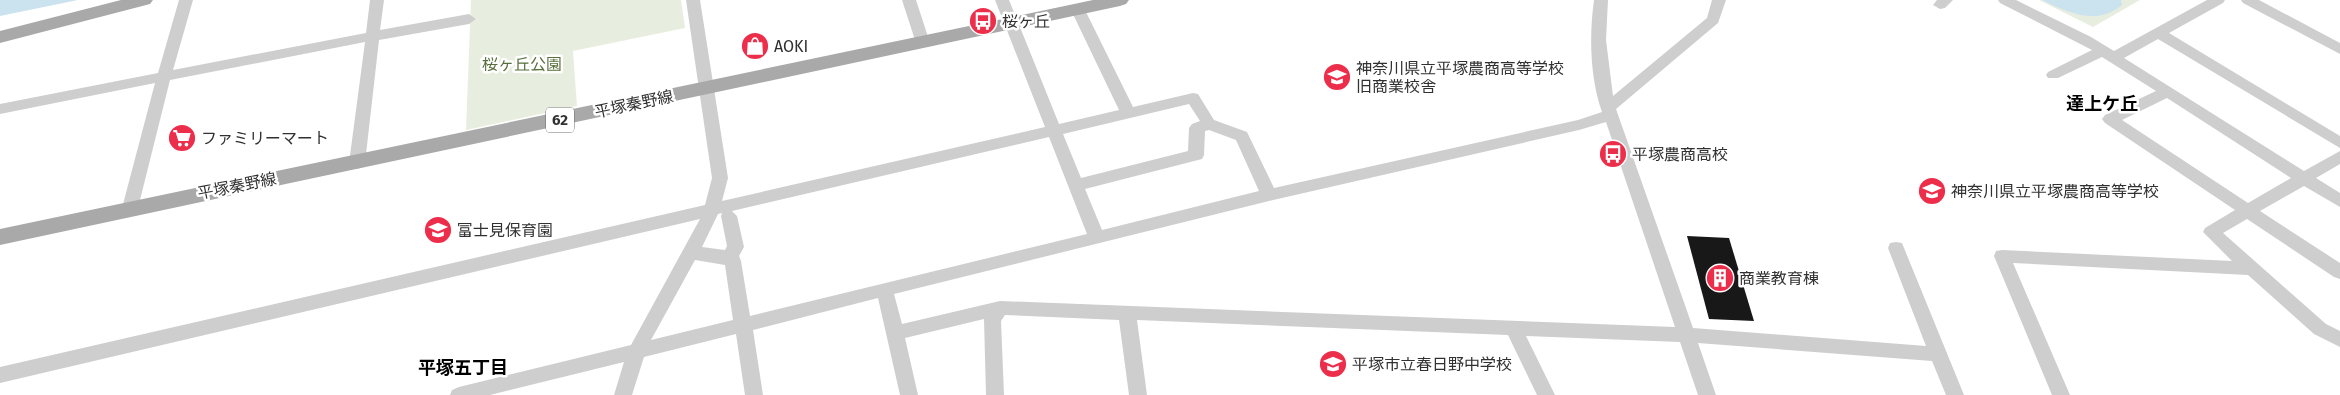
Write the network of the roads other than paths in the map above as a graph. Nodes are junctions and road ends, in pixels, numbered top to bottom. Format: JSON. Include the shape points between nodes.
{"nodes":[{"id":1,"x":144,"y":0,"type":"edge"},
{"id":2,"x":186,"y":0,"type":"edge"},
{"id":3,"x":377,"y":0,"type":"edge"},
{"id":4,"x":693,"y":0,"type":"edge"},
{"id":5,"x":909,"y":0,"type":"edge"},
{"id":6,"x":1002,"y":0,"type":"edge"},
{"id":7,"x":1602,"y":0,"type":"edge"},
{"id":8,"x":1719,"y":0,"type":"edge"},
{"id":9,"x":2005,"y":0,"type":"edge"},
{"id":10,"x":2218,"y":0,"type":"edge"},
{"id":11,"x":2248,"y":0,"type":"edge"},
{"id":12,"x":1108,"y":1,"type":"edge"},
{"id":13,"x":1078,"y":10,"type":"junction"},
{"id":14,"x":469,"y":19,"type":"dead end"},
{"id":15,"x":1012,"y":24,"type":"junction"},
{"id":16,"x":2159,"y":33,"type":"junction"},
{"id":17,"x":0,"y":37,"type":"edge"},
{"id":18,"x":372,"y":37,"type":"junction"},
{"id":19,"x":923,"y":43,"type":"junction"},
{"id":20,"x":2336,"y":43,"type":"edge"},
{"id":21,"x":2109,"y":54,"type":"junction"},
{"id":22,"x":164,"y":76,"type":"junction"},
{"id":23,"x":2053,"y":76,"type":"dead end"},
{"id":24,"x":708,"y":88,"type":"junction"},
{"id":25,"x":2168,"y":92,"type":"junction"},
{"id":26,"x":0,"y":108,"type":"edge"},
{"id":27,"x":1609,"y":111,"type":"junction"},
{"id":28,"x":1128,"y":113,"type":"junction"},
{"id":29,"x":1209,"y":124,"type":"junction"},
{"id":30,"x":1054,"y":130,"type":"junction"},
{"id":31,"x":2340,"y":143,"type":"edge"},
{"id":32,"x":2340,"y":157,"type":"edge"},
{"id":33,"x":357,"y":163,"type":"junction"},
{"id":34,"x":2304,"y":178,"type":"junction"},
{"id":35,"x":1076,"y":185,"type":"junction"},
{"id":36,"x":1269,"y":195,"type":"junction"},
{"id":37,"x":2340,"y":201,"type":"edge"},
{"id":38,"x":130,"y":208,"type":"junction"},
{"id":39,"x":712,"y":210,"type":"junction"},
{"id":40,"x":2248,"y":211,"type":"junction"},
{"id":41,"x":729,"y":216,"type":"dead end"},
{"id":42,"x":0,"y":237,"type":"edge"},
{"id":43,"x":1097,"y":239,"type":"junction"},
{"id":44,"x":1896,"y":248,"type":"dead end"},
{"id":45,"x":692,"y":253,"type":"junction"},
{"id":46,"x":729,"y":258,"type":"junction"},
{"id":47,"x":2248,"y":268,"type":"junction"},
{"id":48,"x":2340,"y":272,"type":"edge"},
{"id":49,"x":885,"y":291,"type":"junction"},
{"id":50,"x":1000,"y":308,"type":"junction"},
{"id":51,"x":1126,"y":314,"type":"junction"},
{"id":52,"x":744,"y":326,"type":"junction"},
{"id":53,"x":1513,"y":328,"type":"junction"},
{"id":54,"x":895,"y":333,"type":"junction"},
{"id":55,"x":1685,"y":334,"type":"junction"},
{"id":56,"x":2340,"y":340,"type":"edge"},
{"id":57,"x":637,"y":352,"type":"junction"},
{"id":58,"x":1940,"y":354,"type":"junction"},
{"id":59,"x":0,"y":375,"type":"edge"},
{"id":60,"x":509,"y":389,"type":"edge"},
{"id":61,"x":459,"y":395,"type":"edge"},
{"id":62,"x":623,"y":395,"type":"edge"},
{"id":63,"x":754,"y":395,"type":"edge"},
{"id":64,"x":909,"y":395,"type":"edge"},
{"id":65,"x":995,"y":395,"type":"edge"},
{"id":66,"x":1138,"y":395,"type":"edge"},
{"id":67,"x":1546,"y":395,"type":"edge"},
{"id":68,"x":1707,"y":395,"type":"edge"},
{"id":69,"x":1955,"y":395,"type":"edge"},
{"id":70,"x":2061,"y":395,"type":"edge"}],
"edges":[{"from":1,"to":17,"type":"main road"},
{"from":2,"to":22,"type":"street"},
{"from":3,"to":18,"type":"street"},
{"from":4,"to":24,"type":"street"},
{"from":5,"to":19,"type":"street"},
{"from":6,"to":15,"type":"street"},
{"from":7,"to":27,"type":"street","via":[[1598,27],[1600,69]]},
{"from":8,"to":27,"type":"street","via":[[1714,20]]},
{"from":9,"to":21,"type":"street"},
{"from":10,"to":16,"type":"street"},
{"from":11,"to":20,"type":"street"},
{"from":12,"to":13,"type":"main road","name":"平塚秦野線","number":"62"},
{"from":13,"to":15,"type":"main road","name":"平塚秦野線","number":"62"},
{"from":13,"to":28,"type":"street"},
{"from":14,"to":18,"type":"street"},
{"from":15,"to":19,"type":"main road","name":"平塚秦野線","number":"62"},
{"from":15,"to":30,"type":"street"},
{"from":16,"to":21,"type":"street"},
{"from":16,"to":31,"type":"street"},
{"from":18,"to":22,"type":"street"},
{"from":18,"to":33,"type":"street"},
{"from":19,"to":24,"type":"main road","name":"平塚秦野線","number":"62"},
{"from":21,"to":23,"type":"street"},
{"from":21,"to":25,"type":"street"},
{"from":22,"to":26,"type":"street"},
{"from":22,"to":38,"type":"street"},
{"from":24,"to":33,"type":"main road","name":"平塚秦野線","number":"62"},
{"from":24,"to":39,"type":"street","via":[[720,178]]},
{"from":25,"to":34,"type":"street"},
{"from":25,"to":40,"type":"street","via":[[2110,120]]},
{"from":27,"to":36,"type":"street","via":[[1579,125]]},
{"from":27,"to":55,"type":"street"},
{"from":28,"to":29,"type":"street","via":[[1193,98]]},
{"from":28,"to":30,"type":"street"},
{"from":29,"to":35,"type":"street","via":[[1198,128],[1196,155]]},
{"from":29,"to":36,"type":"street","via":[[1242,136]]},
{"from":30,"to":35,"type":"street"},
{"from":30,"to":39,"type":"street"},
{"from":32,"to":34,"type":"street"},
{"from":33,"to":38,"type":"main road","name":"平塚秦野線","number":"62"},
{"from":34,"to":37,"type":"street"},
{"from":34,"to":40,"type":"street"},
{"from":35,"to":43,"type":"street"},
{"from":36,"to":43,"type":"street"},
{"from":38,"to":42,"type":"main road","name":"平塚秦野線","number":"62"},
{"from":39,"to":45,"type":"street"},
{"from":39,"to":59,"type":"street"},
{"from":40,"to":47,"type":"street","via":[[2211,232]]},
{"from":40,"to":48,"type":"street"},
{"from":41,"to":46,"type":"street","via":[[736,246]]},
{"from":43,"to":49,"type":"street"},
{"from":44,"to":58,"type":"street"},
{"from":45,"to":46,"type":"street"},
{"from":45,"to":57,"type":"street"},
{"from":46,"to":52,"type":"street"},
{"from":47,"to":56,"type":"street","via":[[2320,329]]},
{"from":47,"to":70,"type":"street","via":[[2002,256]]},
{"from":49,"to":52,"type":"street"},
{"from":49,"to":54,"type":"street"},
{"from":50,"to":51,"type":"street"},
{"from":50,"to":54,"type":"street"},
{"from":50,"to":65,"type":"street","via":[[992,320]]},
{"from":51,"to":53,"type":"street"},
{"from":51,"to":66,"type":"street"},
{"from":52,"to":57,"type":"street"},
{"from":52,"to":63,"type":"street"},
{"from":53,"to":55,"type":"street"},
{"from":53,"to":67,"type":"street"},
{"from":54,"to":64,"type":"street"},
{"from":55,"to":58,"type":"street"},
{"from":55,"to":68,"type":"street"},
{"from":57,"to":60,"type":"street"},
{"from":57,"to":62,"type":"street"},
{"from":58,"to":69,"type":"street"},
{"from":60,"to":61,"type":"street"}]}
